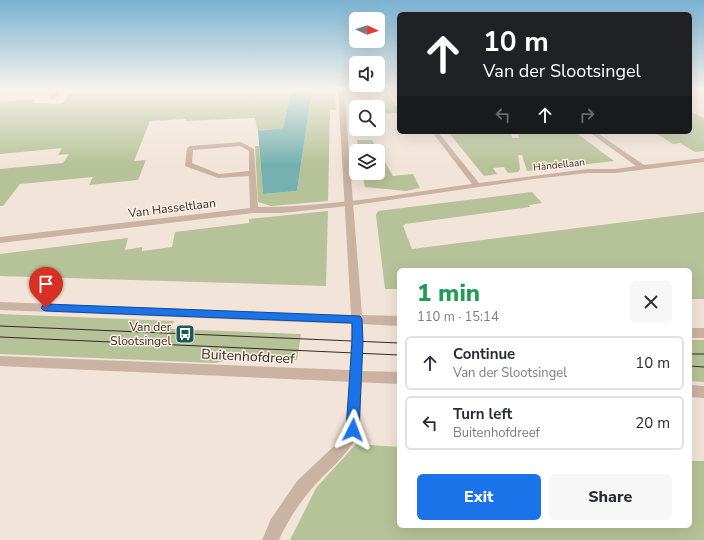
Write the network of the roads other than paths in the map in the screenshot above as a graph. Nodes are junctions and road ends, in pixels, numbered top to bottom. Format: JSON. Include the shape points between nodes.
{"nodes":[{"id":1,"x":343,"y":114,"type":"edge"},
{"id":2,"x":437,"y":134,"type":"edge"},
{"id":3,"x":595,"y":134,"type":"edge"},
{"id":4,"x":704,"y":160,"type":"edge"},
{"id":5,"x":643,"y":168,"type":"junction"},
{"id":6,"x":252,"y":173,"type":"junction"},
{"id":7,"x":477,"y":185,"type":"junction"},
{"id":8,"x":348,"y":204,"type":"junction"},
{"id":9,"x":254,"y":210,"type":"junction"},
{"id":10,"x":0,"y":240,"type":"edge"},
{"id":11,"x":0,"y":306,"type":"edge"},
{"id":12,"x":357,"y":319,"type":"junction"},
{"id":13,"x":397,"y":321,"type":"edge"},
{"id":14,"x":692,"y":333,"type":"edge"},
{"id":15,"x":704,"y":333,"type":"edge"},
{"id":16,"x":0,"y":361,"type":"edge"},
{"id":17,"x":356,"y":377,"type":"junction"},
{"id":18,"x":397,"y":378,"type":"edge"},
{"id":19,"x":692,"y":391,"type":"edge"},
{"id":20,"x":704,"y":392,"type":"edge"},
{"id":21,"x":270,"y":540,"type":"edge"}],
"edges":[{"from":1,"to":8,"type":"street"},
{"from":2,"to":7,"type":"street"},
{"from":3,"to":5,"type":"street"},
{"from":4,"to":5,"type":"street","name":"Händellaan"},
{"from":5,"to":7,"type":"street","name":"Händellaan","via":[[588,171]]},
{"from":6,"to":6,"type":"street","via":[[218,176],[188,164],[190,148],[241,144],[252,150]]},
{"from":6,"to":9,"type":"street"},
{"from":7,"to":8,"type":"street","name":"Händellaan"},
{"from":8,"to":9,"type":"street","name":"Van Hasseltlaan"},
{"from":8,"to":12,"type":"street"},
{"from":9,"to":10,"type":"street","name":"Van Hasseltlaan"},
{"from":11,"to":12,"type":"street"},
{"from":12,"to":13,"type":"street"},
{"from":12,"to":17,"type":"street"},
{"from":14,"to":15,"type":"street"},
{"from":16,"to":17,"type":"street","name":"Buitenhofdreef"},
{"from":17,"to":18,"type":"street","name":"Buitenhofdreef"},
{"from":17,"to":21,"type":"street","via":[[353,430],[338,452],[303,487]]},
{"from":19,"to":20,"type":"street"}]}
